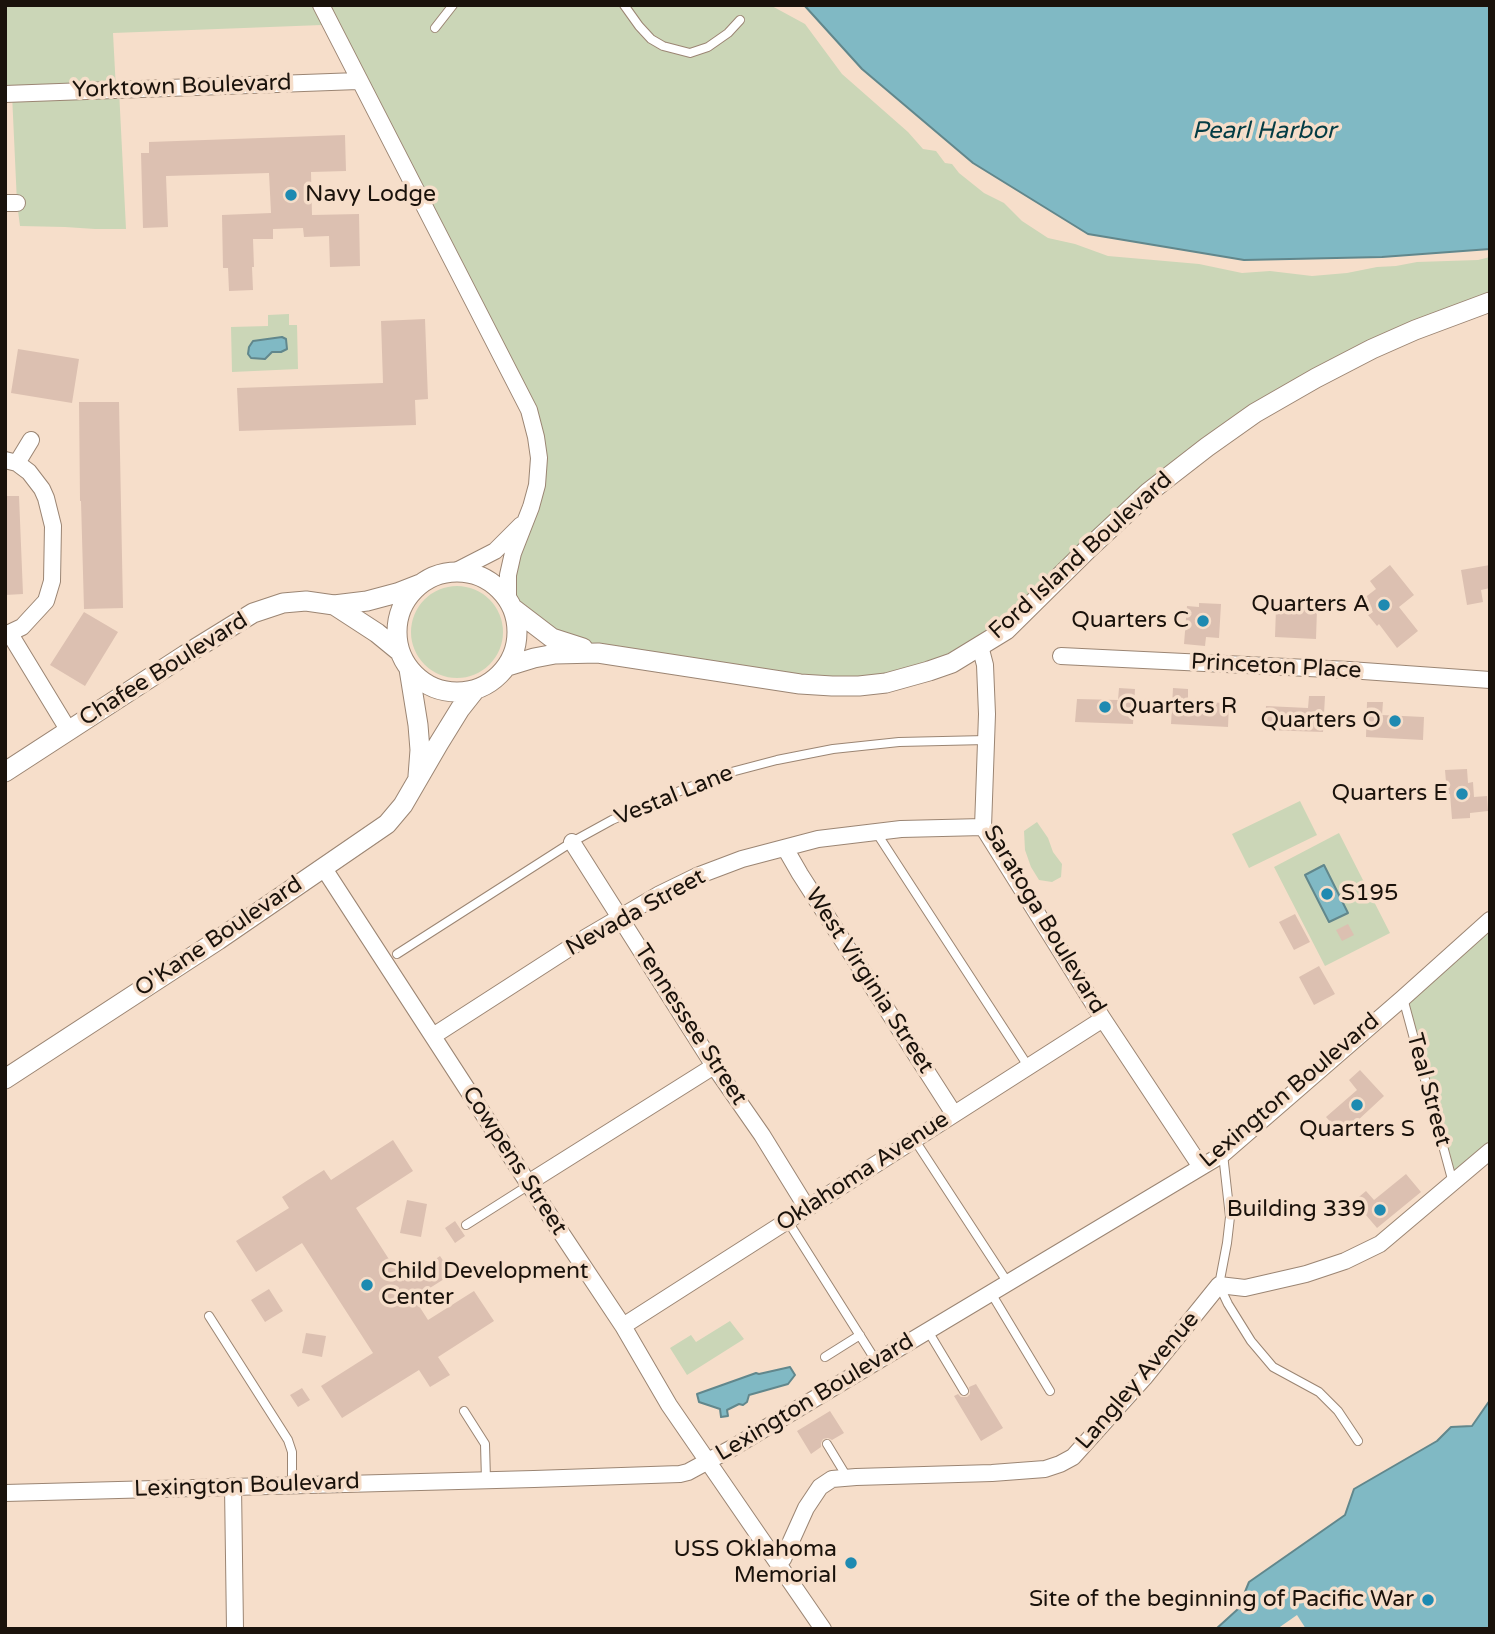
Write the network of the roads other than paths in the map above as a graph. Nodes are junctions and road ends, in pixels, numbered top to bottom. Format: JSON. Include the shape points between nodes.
{"nodes":[{"id":1,"x":321,"y":5,"type":"edge"},
{"id":2,"x":453,"y":5,"type":"edge"},
{"id":3,"x":624,"y":5,"type":"edge"},
{"id":4,"x":740,"y":20,"type":"dead end"},
{"id":5,"x":435,"y":28,"type":"dead end"},
{"id":6,"x":358,"y":80,"type":"junction"},
{"id":7,"x":5,"y":94,"type":"edge"},
{"id":8,"x":1490,"y":302,"type":"edge"},
{"id":9,"x":32,"y":440,"type":"dead end"},
{"id":10,"x":11,"y":462,"type":"edge"},
{"id":11,"x":525,"y":520,"type":"junction"},
{"id":12,"x":456,"y":571,"type":"junction"},
{"id":13,"x":420,"y":584,"type":"junction"},
{"id":14,"x":511,"y":604,"type":"junction"},
{"id":15,"x":334,"y":605,"type":"junction"},
{"id":16,"x":8,"y":634,"type":"edge"},
{"id":17,"x":980,"y":646,"type":"junction"},
{"id":18,"x":399,"y":651,"type":"junction"},
{"id":19,"x":597,"y":653,"type":"junction"},
{"id":20,"x":1061,"y":656,"type":"dead end"},
{"id":21,"x":508,"y":666,"type":"junction"},
{"id":22,"x":409,"y":669,"type":"junction"},
{"id":23,"x":1490,"y":680,"type":"edge"},
{"id":24,"x":475,"y":690,"type":"junction"},
{"id":25,"x":69,"y":731,"type":"junction"},
{"id":26,"x":986,"y":740,"type":"junction"},
{"id":27,"x":5,"y":772,"type":"edge"},
{"id":28,"x":418,"y":781,"type":"junction"},
{"id":29,"x":983,"y":827,"type":"junction"},
{"id":30,"x":876,"y":832,"type":"junction"},
{"id":31,"x":572,"y":842,"type":"junction"},
{"id":32,"x":785,"y":848,"type":"junction"},
{"id":33,"x":323,"y":867,"type":"junction"},
{"id":34,"x":620,"y":917,"type":"junction"},
{"id":35,"x":1490,"y":920,"type":"edge"},
{"id":36,"x":397,"y":954,"type":"dead end"},
{"id":37,"x":1403,"y":998,"type":"junction"},
{"id":38,"x":1103,"y":1019,"type":"junction"},
{"id":39,"x":433,"y":1036,"type":"junction"},
{"id":40,"x":714,"y":1066,"type":"junction"},
{"id":41,"x":1028,"y":1066,"type":"junction"},
{"id":42,"x":5,"y":1079,"type":"edge"},
{"id":43,"x":954,"y":1114,"type":"junction"},
{"id":44,"x":915,"y":1139,"type":"junction"},
{"id":45,"x":1490,"y":1150,"type":"edge"},
{"id":46,"x":1223,"y":1154,"type":"junction"},
{"id":47,"x":1201,"y":1167,"type":"junction"},
{"id":48,"x":1453,"y":1183,"type":"junction"},
{"id":49,"x":529,"y":1184,"type":"junction"},
{"id":50,"x":807,"y":1208,"type":"junction"},
{"id":51,"x":787,"y":1220,"type":"junction"},
{"id":52,"x":466,"y":1225,"type":"dead end"},
{"id":53,"x":1008,"y":1283,"type":"junction"},
{"id":54,"x":1219,"y":1285,"type":"junction"},
{"id":55,"x":991,"y":1293,"type":"junction"},
{"id":56,"x":209,"y":1316,"type":"dead end"},
{"id":57,"x":623,"y":1326,"type":"junction"},
{"id":58,"x":928,"y":1331,"type":"junction"},
{"id":59,"x":860,"y":1335,"type":"junction"},
{"id":60,"x":825,"y":1357,"type":"dead end"},
{"id":61,"x":876,"y":1361,"type":"junction"},
{"id":62,"x":964,"y":1391,"type":"dead end"},
{"id":63,"x":1050,"y":1391,"type":"dead end"},
{"id":64,"x":464,"y":1411,"type":"dead end"},
{"id":65,"x":1358,"y":1441,"type":"dead end"},
{"id":66,"x":827,"y":1444,"type":"dead end"},
{"id":67,"x":708,"y":1462,"type":"junction"},
{"id":68,"x":848,"y":1478,"type":"junction"},
{"id":69,"x":486,"y":1480,"type":"junction"},
{"id":70,"x":292,"y":1485,"type":"junction"},
{"id":71,"x":233,"y":1486,"type":"junction"},
{"id":72,"x":5,"y":1493,"type":"edge"},
{"id":73,"x":783,"y":1559,"type":"dead end"},
{"id":74,"x":235,"y":1629,"type":"edge"},
{"id":75,"x":823,"y":1629,"type":"edge"}],
"edges":[{"from":1,"to":6,"type":"street"},
{"from":2,"to":5,"type":"lane"},
{"from":3,"to":4,"type":"lane","via":[[651,39],[690,53],[708,47]]},
{"from":6,"to":7,"type":"street","name":"Yorktown Boulevard"},
{"from":6,"to":11,"type":"street","via":[[528,410],[540,458]]},
{"from":8,"to":17,"type":"street","name":"Ford Island Boulevard","via":[[1372,349],[1255,413],[1149,492],[1013,624]]},
{"from":9,"to":10,"type":"street"},
{"from":10,"to":16,"type":"street","via":[[29,472],[42,489],[53,526],[52,581],[46,601],[22,627]]},
{"from":11,"to":12,"type":"street","via":[[495,551]]},
{"from":11,"to":14,"type":"street","via":[[508,575]]},
{"from":12,"to":13,"type":"street"},
{"from":12,"to":14,"type":"street","via":[[486,578]]},
{"from":13,"to":15,"type":"street","name":"Chafee Boulevard","via":[[367,601]]},
{"from":13,"to":18,"type":"street","via":[[399,614]]},
{"from":14,"to":19,"type":"street","name":"Ford Island Boulevard","via":[[552,638]]},
{"from":14,"to":21,"type":"street","via":[[518,629]]},
{"from":15,"to":18,"type":"street","name":"Chafee Boulevard"},
{"from":15,"to":25,"type":"street","name":"Chafee Boulevard","via":[[283,603],[253,613]]},
{"from":16,"to":25,"type":"street"},
{"from":17,"to":19,"type":"street","name":"Ford Island Boulevard","via":[[952,663],[911,677],[832,687]]},
{"from":17,"to":26,"type":"street","name":"Saratoga Boulevard","via":[[985,665]]},
{"from":18,"to":22,"type":"street"},
{"from":19,"to":21,"type":"street","name":"Ford Island Boulevard","via":[[555,654]]},
{"from":20,"to":23,"type":"street","name":"Princeton Place"},
{"from":21,"to":24,"type":"street","via":[[494,681]]},
{"from":22,"to":24,"type":"street","via":[[439,690]]},
{"from":22,"to":28,"type":"street","via":[[420,750]]},
{"from":24,"to":28,"type":"street","name":"O'Kane Boulevard"},
{"from":25,"to":27,"type":"street","name":"Chafee Boulevard"},
{"from":26,"to":29,"type":"street","name":"Saratoga Boulevard"},
{"from":26,"to":31,"type":"lane","name":"Vestal Lane","via":[[865,745],[777,760],[666,796]]},
{"from":28,"to":33,"type":"street","name":"O'Kane Boulevard","via":[[387,824]]},
{"from":29,"to":30,"type":"street","name":"Nevada Street"},
{"from":29,"to":38,"type":"street","name":"Saratoga Boulevard"},
{"from":30,"to":32,"type":"street","name":"Nevada Street"},
{"from":30,"to":41,"type":"lane"},
{"from":31,"to":34,"type":"street","name":"Tennessee Street"},
{"from":31,"to":36,"type":"lane","name":"Vestal Lane"},
{"from":32,"to":34,"type":"street","name":"Nevada Street","via":[[697,876]]},
{"from":32,"to":43,"type":"street","name":"West Virginia Street"},
{"from":33,"to":39,"type":"street","name":"Cowpens Street"},
{"from":33,"to":42,"type":"street","name":"O'Kane Boulevard"},
{"from":34,"to":39,"type":"street","name":"Nevada Street"},
{"from":34,"to":40,"type":"street","name":"Tennessee Street"},
{"from":35,"to":37,"type":"street","name":"Lexington Boulevard"},
{"from":37,"to":46,"type":"street","name":"Lexington Boulevard"},
{"from":37,"to":48,"type":"lane","name":"Teal Street"},
{"from":38,"to":41,"type":"street","name":"Oklahoma Avenue"},
{"from":38,"to":47,"type":"street","name":"Saratoga Boulevard"},
{"from":39,"to":49,"type":"street","name":"Cowpens Street"},
{"from":40,"to":49,"type":"street"},
{"from":40,"to":50,"type":"street","name":"Tennessee Street"},
{"from":41,"to":43,"type":"street","name":"Oklahoma Avenue"},
{"from":43,"to":44,"type":"street","name":"Oklahoma Avenue"},
{"from":44,"to":50,"type":"street","name":"Oklahoma Avenue"},
{"from":44,"to":53,"type":"lane"},
{"from":45,"to":48,"type":"street"},
{"from":46,"to":47,"type":"street","name":"Lexington Boulevard"},
{"from":46,"to":54,"type":"lane","via":[[1230,1217]]},
{"from":47,"to":53,"type":"street","name":"Lexington Boulevard"},
{"from":48,"to":54,"type":"street","via":[[1380,1244],[1345,1261],[1245,1288]]},
{"from":49,"to":52,"type":"lane"},
{"from":49,"to":57,"type":"street","name":"Cowpens Street"},
{"from":50,"to":51,"type":"street","name":"Oklahoma Avenue"},
{"from":51,"to":57,"type":"street","name":"Oklahoma Avenue"},
{"from":51,"to":59,"type":"lane"},
{"from":53,"to":55,"type":"street","name":"Lexington Boulevard"},
{"from":54,"to":65,"type":"lane","via":[[1251,1341],[1273,1367],[1319,1392]]},
{"from":54,"to":68,"type":"street","name":"Langley Avenue","via":[[1144,1378],[1073,1457],[1060,1464],[992,1473]]},
{"from":55,"to":58,"type":"street","name":"Lexington Boulevard"},
{"from":55,"to":63,"type":"lane"},
{"from":56,"to":70,"type":"lane","via":[[288,1440]]},
{"from":57,"to":67,"type":"street","name":"Cowpens Street"},
{"from":58,"to":61,"type":"street","name":"Lexington Boulevard"},
{"from":58,"to":62,"type":"lane"},
{"from":59,"to":60,"type":"lane"},
{"from":59,"to":61,"type":"lane"},
{"from":61,"to":67,"type":"street","name":"Lexington Boulevard"},
{"from":64,"to":69,"type":"lane","via":[[485,1444]]},
{"from":66,"to":68,"type":"lane"},
{"from":67,"to":69,"type":"street","name":"Lexington Boulevard","via":[[680,1474]]},
{"from":67,"to":75,"type":"street","name":"Cowpens Street"},
{"from":68,"to":73,"type":"street","name":"Langley Avenue","via":[[832,1479],[820,1487]]},
{"from":69,"to":70,"type":"street","name":"Lexington Boulevard"},
{"from":70,"to":71,"type":"street","name":"Lexington Boulevard"},
{"from":71,"to":72,"type":"street","name":"Lexington Boulevard"},
{"from":71,"to":74,"type":"street"}]}
